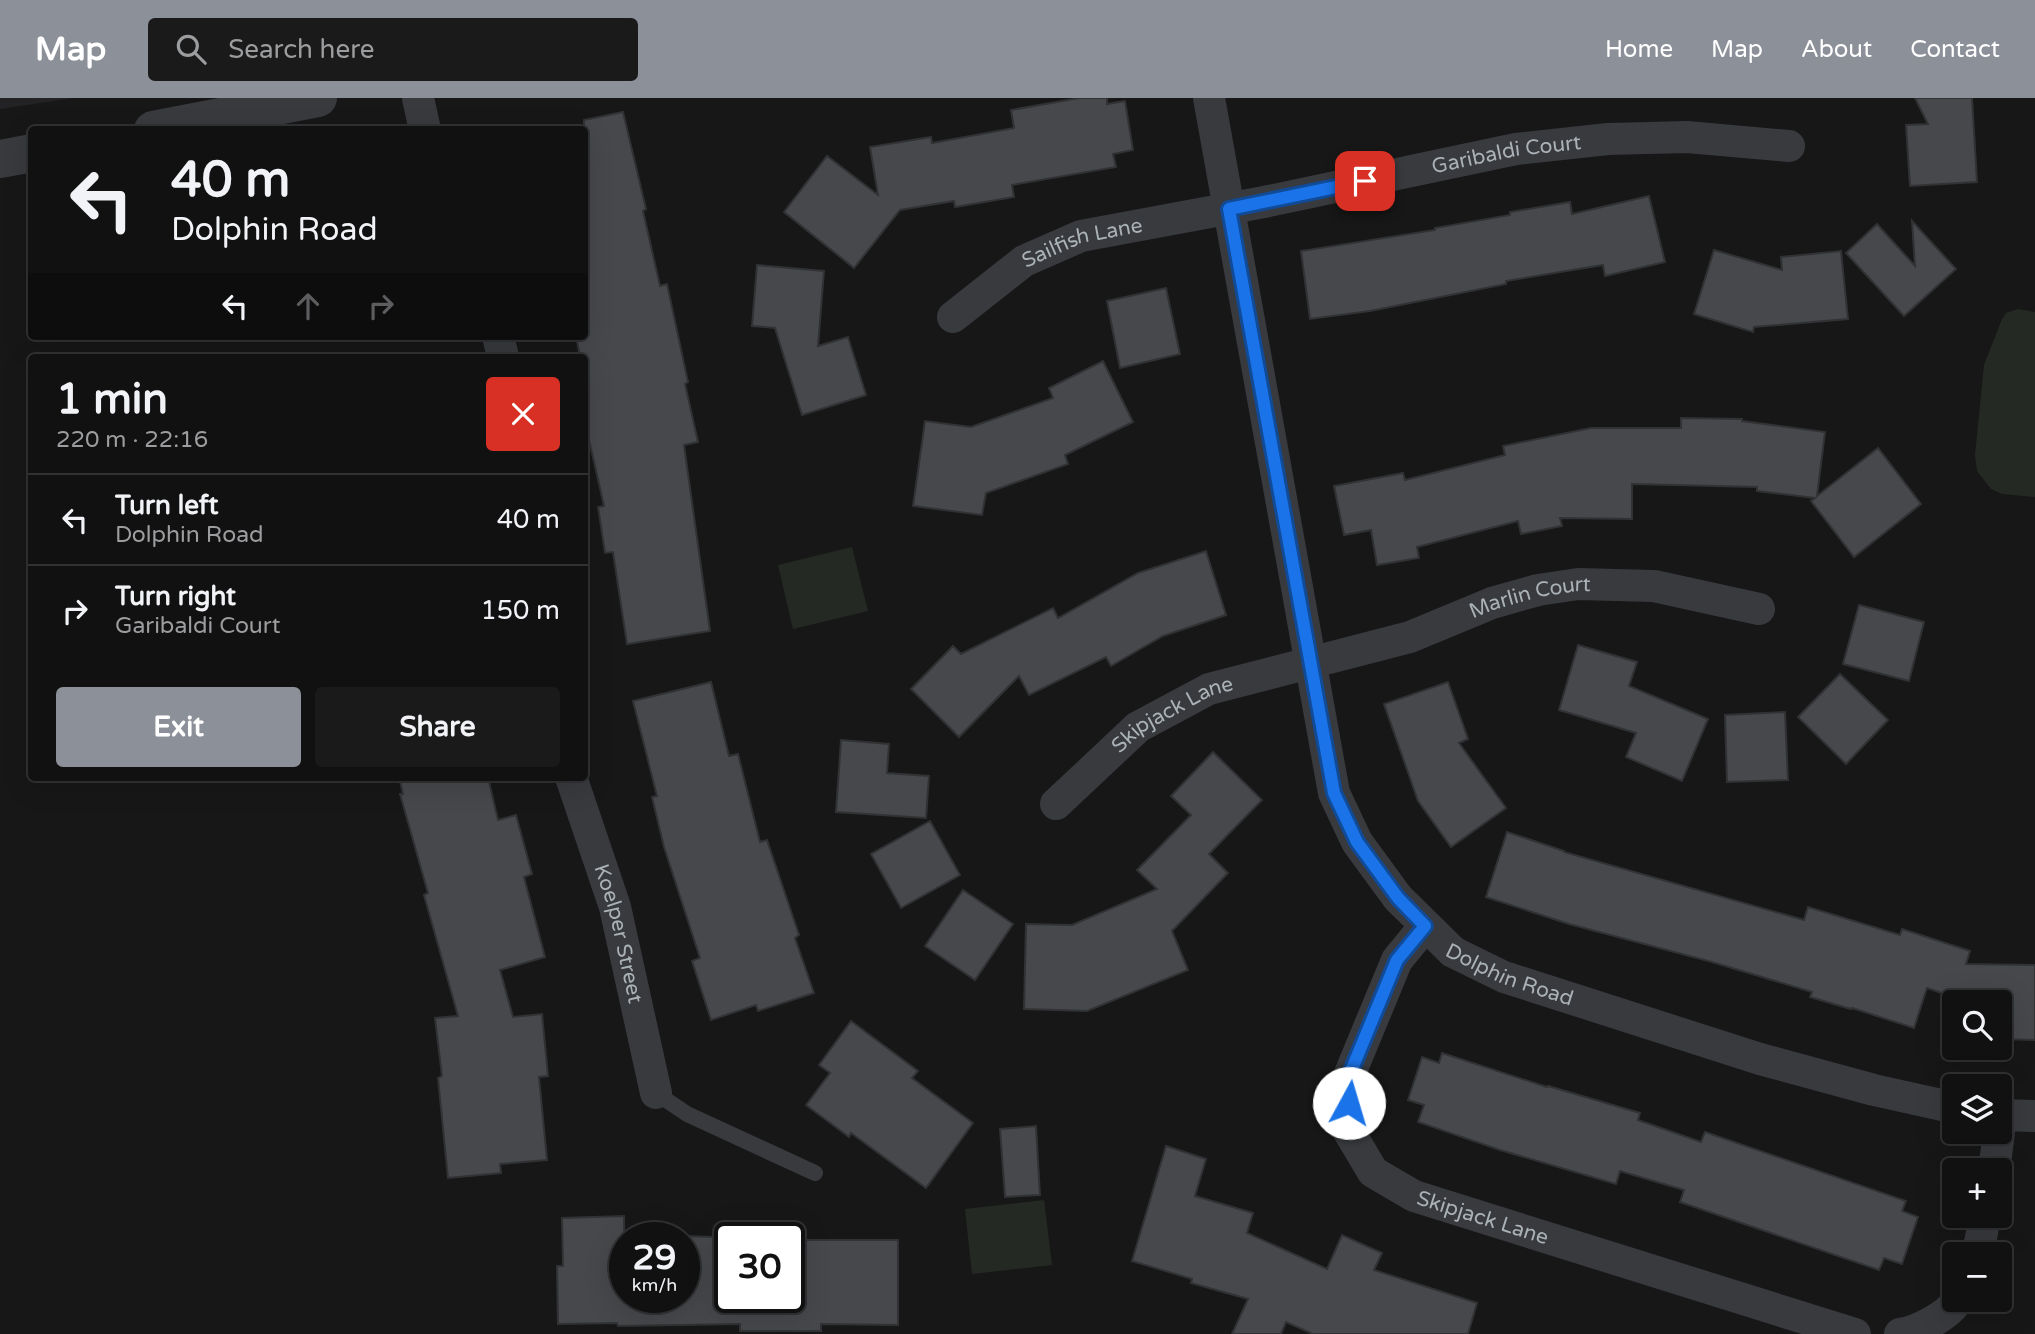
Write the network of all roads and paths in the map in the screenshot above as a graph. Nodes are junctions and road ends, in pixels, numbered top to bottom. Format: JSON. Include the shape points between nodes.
{"nodes":[{"id":1,"x":318,"y":98,"type":"edge"},
{"id":2,"x":418,"y":98,"type":"edge"},
{"id":3,"x":1209,"y":98,"type":"edge"},
{"id":4,"x":174,"y":126,"type":"edge"},
{"id":5,"x":424,"y":126,"type":"edge"},
{"id":6,"x":1788,"y":146,"type":"dead end"},
{"id":7,"x":28,"y":154,"type":"edge"},
{"id":8,"x":0,"y":159,"type":"edge"},
{"id":9,"x":1229,"y":209,"type":"junction"},
{"id":10,"x":953,"y":317,"type":"dead end"},
{"id":11,"x":1759,"y":608,"type":"dead end"},
{"id":12,"x":1309,"y":664,"type":"junction"},
{"id":13,"x":572,"y":781,"type":"edge"},
{"id":14,"x":1056,"y":804,"type":"dead end"},
{"id":15,"x":1425,"y":926,"type":"junction"},
{"id":16,"x":656,"y":1093,"type":"joint"},
{"id":17,"x":1942,"y":1105,"type":"edge"},
{"id":18,"x":2012,"y":1115,"type":"edge"},
{"id":19,"x":2035,"y":1116,"type":"edge"},
{"id":20,"x":815,"y":1173,"type":"dead end"},
{"id":21,"x":1946,"y":1312,"type":"edge"},
{"id":22,"x":1855,"y":1334,"type":"edge"},
{"id":23,"x":1900,"y":1334,"type":"edge"}],
"edges":[{"from":1,"to":4,"type":"street"},
{"from":2,"to":5,"type":"street"},
{"from":3,"to":9,"type":"street","name":"Dolphin Road"},
{"from":6,"to":9,"type":"street","name":"Garibaldi Court","via":[[1687,137],[1608,138],[1516,149]]},
{"from":7,"to":8,"type":"street"},
{"from":9,"to":10,"type":"street","name":"Sailfish Lane","via":[[1081,236],[1024,261]]},
{"from":9,"to":12,"type":"street","name":"Dolphin Road"},
{"from":11,"to":12,"type":"street","name":"Marlin Court","via":[[1654,586],[1578,584],[1492,603],[1410,637]]},
{"from":12,"to":14,"type":"street","name":"Skipjack Lane","via":[[1209,689],[1138,727]]},
{"from":12,"to":15,"type":"street","name":"Dolphin Road","via":[[1334,793],[1357,842]]},
{"from":13,"to":16,"type":"street","name":"Koelper Street","via":[[615,907]]},
{"from":15,"to":17,"type":"street","name":"Dolphin Road","via":[[1453,952],[1504,977],[1760,1059]]},
{"from":15,"to":22,"type":"street","name":"Skipjack Lane","via":[[1397,960],[1349,1076],[1348,1130],[1373,1172],[1414,1196]]},
{"from":16,"to":20,"type":"lane","via":[[687,1114]]},
{"from":18,"to":19,"type":"street"},
{"from":21,"to":23,"type":"street","via":[[1912,1333]]}]}
